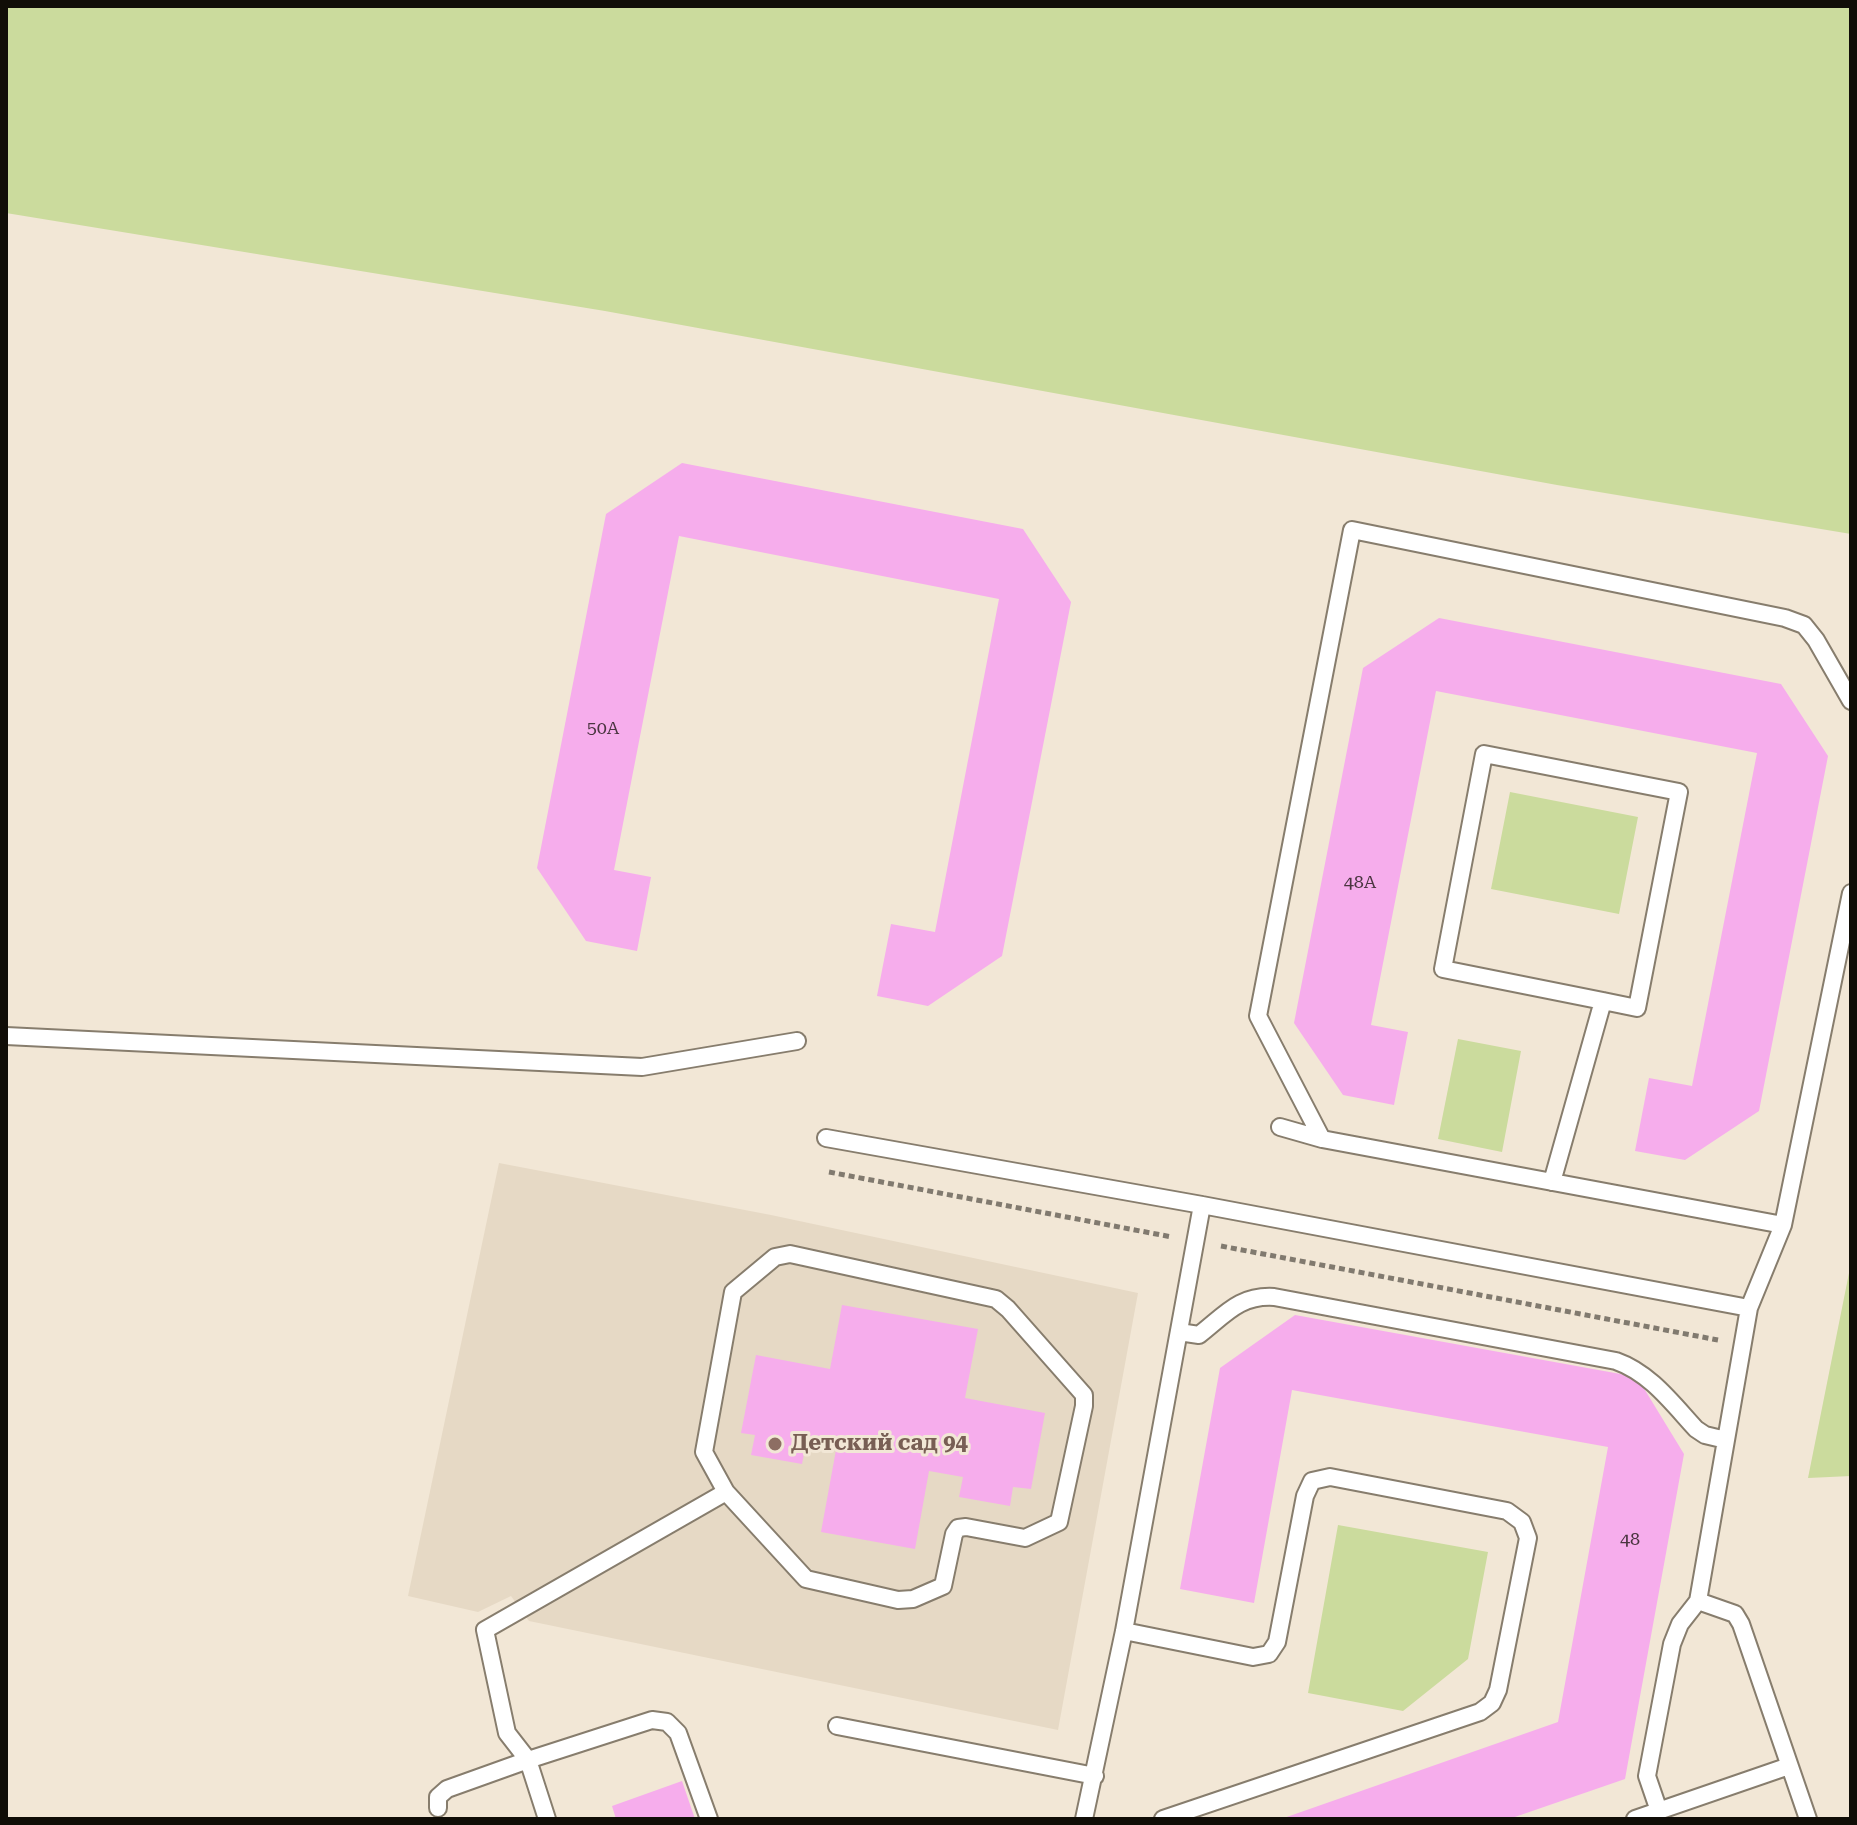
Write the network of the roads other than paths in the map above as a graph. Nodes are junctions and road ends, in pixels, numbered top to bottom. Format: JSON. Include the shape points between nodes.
{"nodes":[{"id":1,"x":1851,"y":701,"type":"edge"},
{"id":2,"x":1851,"y":893,"type":"edge"},
{"id":3,"x":1603,"y":1001,"type":"junction"},
{"id":4,"x":6,"y":1036,"type":"edge"},
{"id":5,"x":797,"y":1041,"type":"dead end"},
{"id":6,"x":1280,"y":1127,"type":"dead end"},
{"id":7,"x":826,"y":1138,"type":"dead end"},
{"id":8,"x":1322,"y":1139,"type":"junction"},
{"id":9,"x":1552,"y":1182,"type":"junction"},
{"id":10,"x":1202,"y":1205,"type":"junction"},
{"id":11,"x":1783,"y":1225,"type":"junction"},
{"id":12,"x":1749,"y":1308,"type":"junction"},
{"id":13,"x":1179,"y":1332,"type":"junction"},
{"id":14,"x":1726,"y":1440,"type":"junction"},
{"id":15,"x":726,"y":1492,"type":"junction"},
{"id":16,"x":1698,"y":1601,"type":"junction"},
{"id":17,"x":1124,"y":1631,"type":"junction"},
{"id":18,"x":837,"y":1726,"type":"dead end"},
{"id":19,"x":528,"y":1760,"type":"junction"},
{"id":20,"x":1789,"y":1766,"type":"junction"},
{"id":21,"x":1095,"y":1776,"type":"junction"},
{"id":22,"x":438,"y":1808,"type":"dead end"},
{"id":23,"x":1659,"y":1811,"type":"junction"},
{"id":24,"x":547,"y":1819,"type":"edge"},
{"id":25,"x":709,"y":1819,"type":"edge"},
{"id":26,"x":1084,"y":1819,"type":"edge"},
{"id":27,"x":1163,"y":1819,"type":"edge"},
{"id":28,"x":1635,"y":1819,"type":"edge"},
{"id":29,"x":1808,"y":1819,"type":"edge"}],
"edges":[{"from":1,"to":8,"type":"lane","via":[[1816,640],[1804,625],[1785,618],[1352,530],[1258,1016]]},
{"from":2,"to":11,"type":"lane"},
{"from":3,"to":3,"type":"lane","via":[[1443,969],[1484,754],[1679,792],[1637,1008]]},
{"from":3,"to":9,"type":"lane"},
{"from":4,"to":5,"type":"lane","via":[[642,1067]]},
{"from":6,"to":8,"type":"lane"},
{"from":7,"to":10,"type":"lane"},
{"from":8,"to":9,"type":"lane"},
{"from":9,"to":11,"type":"lane"},
{"from":10,"to":12,"type":"lane"},
{"from":10,"to":13,"type":"lane"},
{"from":11,"to":12,"type":"lane"},
{"from":12,"to":14,"type":"lane"},
{"from":13,"to":14,"type":"lane","via":[[1199,1335],[1240,1302],[1265,1296],[1616,1361],[1649,1379],[1696,1429]]},
{"from":13,"to":17,"type":"lane"},
{"from":14,"to":16,"type":"lane"},
{"from":15,"to":15,"type":"lane","via":[[806,1579],[913,1599],[943,1586],[958,1528],[1025,1538],[1059,1522],[1084,1395],[996,1299],[790,1254],[775,1257],[733,1292],[704,1452]]},
{"from":15,"to":19,"type":"lane","via":[[485,1630],[507,1733]]},
{"from":16,"to":20,"type":"lane","via":[[1735,1614],[1741,1624]]},
{"from":16,"to":23,"type":"lane","via":[[1675,1632],[1647,1776]]},
{"from":17,"to":21,"type":"lane"},
{"from":17,"to":27,"type":"lane","via":[[1253,1657],[1269,1654],[1277,1642],[1312,1481],[1330,1477],[1507,1511],[1522,1522],[1528,1538],[1492,1703],[1480,1712]]},
{"from":18,"to":21,"type":"lane"},
{"from":19,"to":22,"type":"lane","via":[[447,1789],[438,1797]]},
{"from":19,"to":24,"type":"lane"},
{"from":19,"to":25,"type":"lane","via":[[652,1720],[667,1722],[678,1733]]},
{"from":20,"to":23,"type":"lane"},
{"from":20,"to":29,"type":"lane"},
{"from":21,"to":26,"type":"lane"},
{"from":23,"to":28,"type":"lane"}]}
